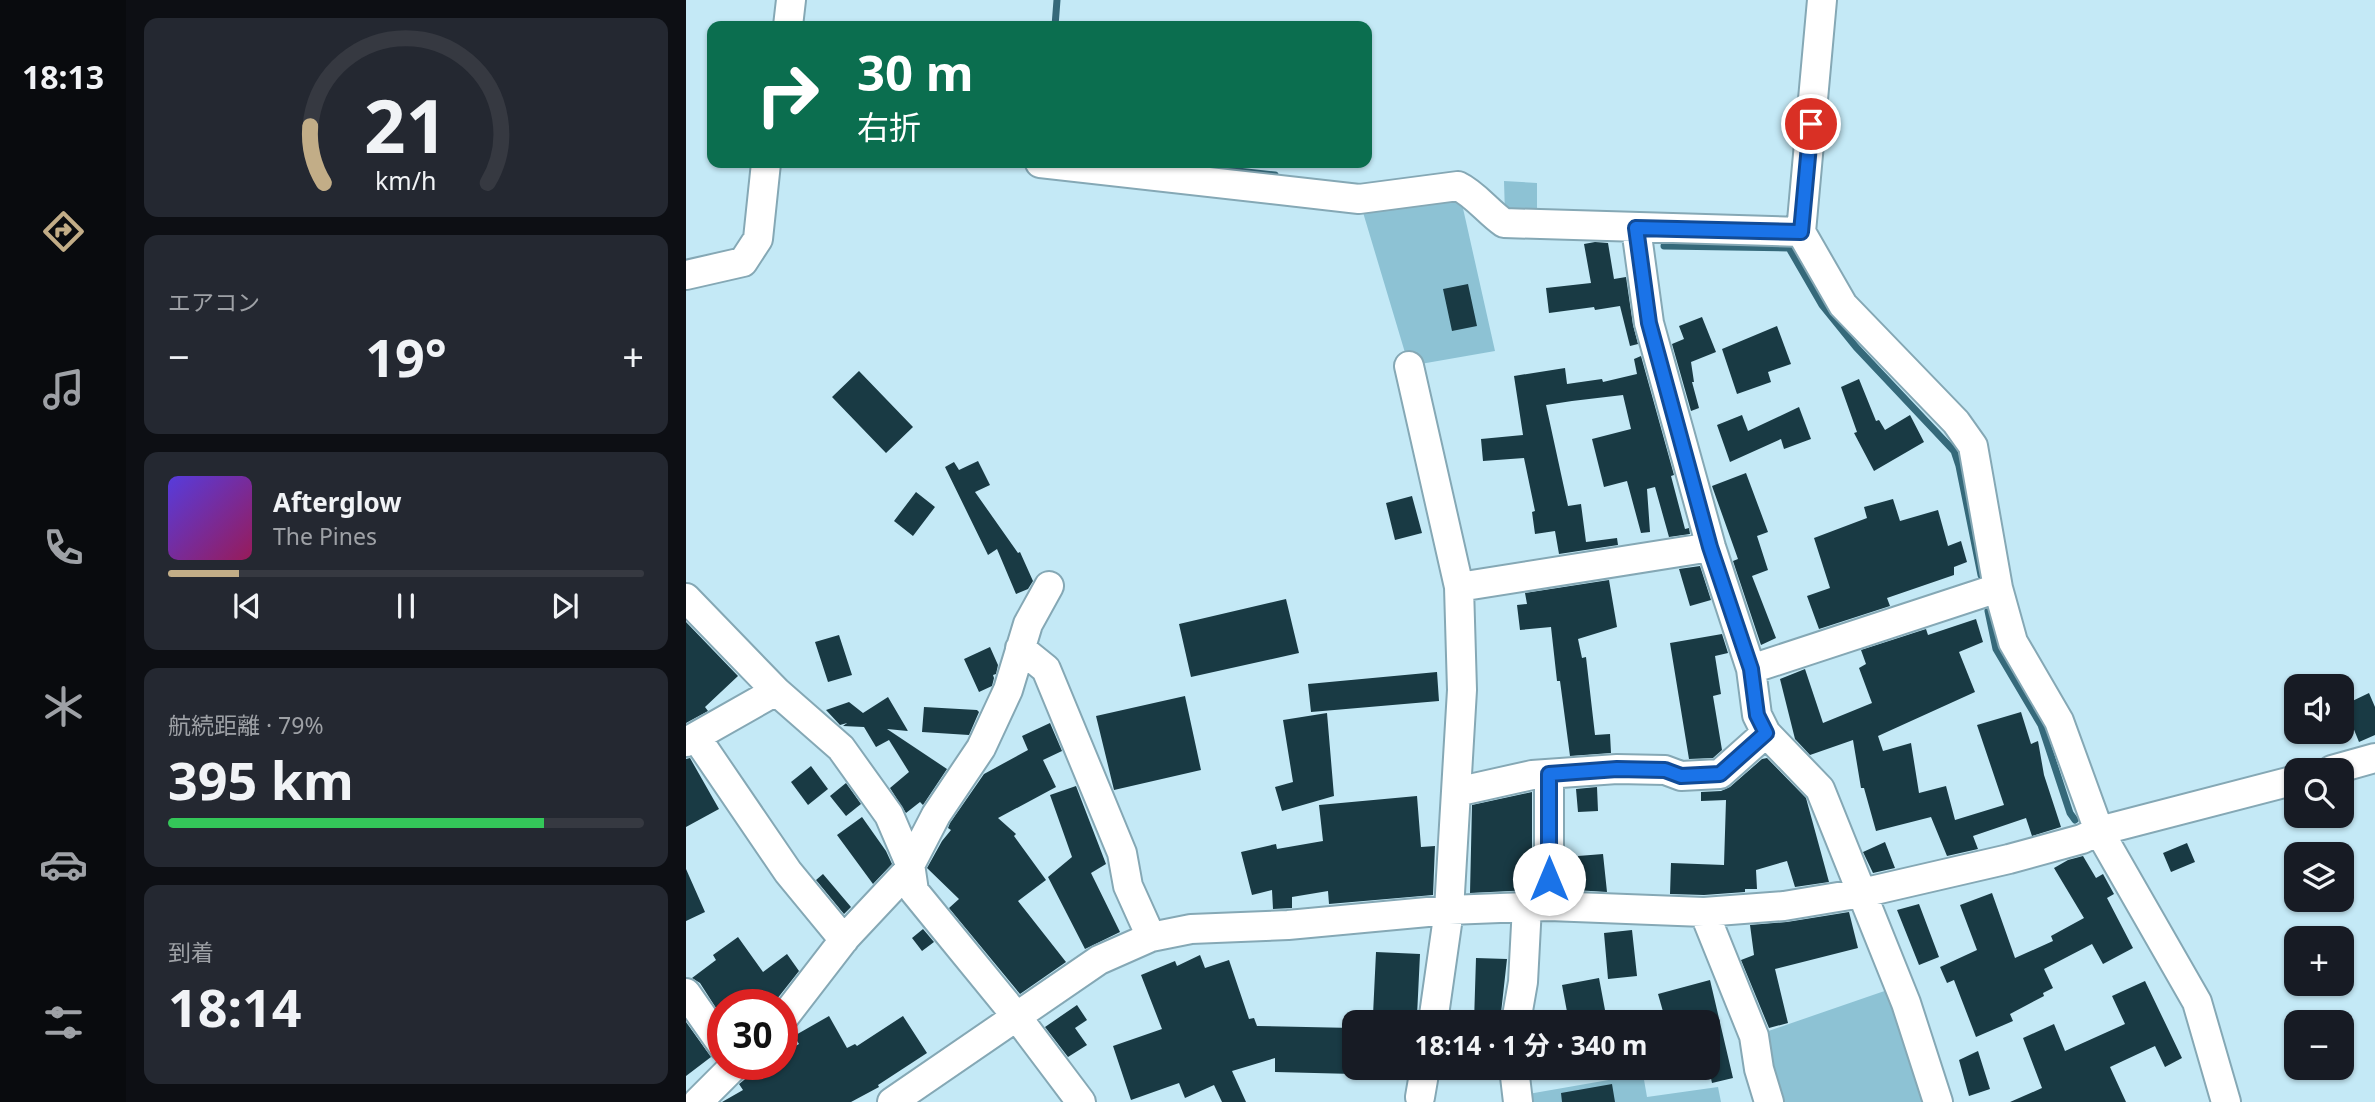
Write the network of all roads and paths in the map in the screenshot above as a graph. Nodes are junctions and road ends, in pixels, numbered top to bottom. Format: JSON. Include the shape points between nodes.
{"nodes":[{"id":1,"x":791,"y":0,"type":"edge"},
{"id":2,"x":1822,"y":0,"type":"edge"},
{"id":3,"x":789,"y":21,"type":"edge"},
{"id":4,"x":765,"y":168,"type":"edge"},
{"id":5,"x":1084,"y":168,"type":"edge"},
{"id":6,"x":1636,"y":228,"type":"junction"},
{"id":7,"x":1801,"y":232,"type":"junction"},
{"id":8,"x":686,"y":275,"type":"edge"},
{"id":9,"x":1409,"y":366,"type":"dead end"},
{"id":10,"x":1710,"y":547,"type":"junction"},
{"id":11,"x":1049,"y":586,"type":"dead end"},
{"id":12,"x":1459,"y":587,"type":"junction"},
{"id":13,"x":1998,"y":588,"type":"junction"},
{"id":14,"x":686,"y":598,"type":"edge"},
{"id":15,"x":1020,"y":648,"type":"junction"},
{"id":16,"x":1751,"y":669,"type":"junction"},
{"id":17,"x":776,"y":691,"type":"junction"},
{"id":18,"x":1766,"y":733,"type":"junction"},
{"id":19,"x":691,"y":739,"type":"edge"},
{"id":20,"x":2375,"y":758,"type":"edge"},
{"id":21,"x":2354,"y":764,"type":"edge"},
{"id":22,"x":1549,"y":774,"type":"junction"},
{"id":23,"x":2284,"y":783,"type":"edge"},
{"id":24,"x":1456,"y":792,"type":"junction"},
{"id":25,"x":2099,"y":831,"type":"junction"},
{"id":26,"x":910,"y":864,"type":"junction"},
{"id":27,"x":1862,"y":893,"type":"junction"},
{"id":28,"x":1538,"y":906,"type":"junction"},
{"id":29,"x":1450,"y":910,"type":"junction"},
{"id":30,"x":1704,"y":912,"type":"junction"},
{"id":31,"x":1151,"y":936,"type":"junction"},
{"id":32,"x":844,"y":940,"type":"junction"},
{"id":33,"x":686,"y":993,"type":"edge"},
{"id":34,"x":798,"y":999,"type":"edge"},
{"id":35,"x":1435,"y":1010,"type":"edge"},
{"id":36,"x":1518,"y":1010,"type":"edge"},
{"id":37,"x":1017,"y":1017,"type":"junction"},
{"id":38,"x":707,"y":1023,"type":"edge"},
{"id":39,"x":720,"y":1080,"type":"edge"},
{"id":40,"x":1423,"y":1080,"type":"edge"},
{"id":41,"x":1515,"y":1080,"type":"edge"},
{"id":42,"x":1420,"y":1097,"type":"dead end"},
{"id":43,"x":698,"y":1102,"type":"edge"},
{"id":44,"x":892,"y":1102,"type":"edge"},
{"id":45,"x":1081,"y":1102,"type":"edge"},
{"id":46,"x":1518,"y":1102,"type":"edge"},
{"id":47,"x":1769,"y":1102,"type":"edge"},
{"id":48,"x":1938,"y":1102,"type":"edge"},
{"id":49,"x":2226,"y":1102,"type":"edge"}],
"edges":[{"from":1,"to":3,"type":"street"},
{"from":2,"to":7,"type":"street"},
{"from":4,"to":8,"type":"street","via":[[758,239],[743,262]]},
{"from":5,"to":6,"type":"street","via":[[1359,199],[1458,186],[1504,223]]},
{"from":6,"to":7,"type":"street"},
{"from":6,"to":10,"type":"street","via":[[1649,323]]},
{"from":7,"to":13,"type":"street","via":[[1843,305],[1956,422],[1973,446]]},
{"from":9,"to":12,"type":"street"},
{"from":10,"to":12,"type":"street"},
{"from":10,"to":16,"type":"street"},
{"from":11,"to":15,"type":"street"},
{"from":12,"to":24,"type":"street","via":[[1462,690]]},
{"from":13,"to":16,"type":"street"},
{"from":13,"to":25,"type":"street","via":[[2013,642],[2059,721]]},
{"from":14,"to":17,"type":"street"},
{"from":15,"to":26,"type":"street","via":[[1008,690],[981,748]]},
{"from":15,"to":31,"type":"street","via":[[1046,669]]},
{"from":16,"to":18,"type":"street","via":[[1757,715]]},
{"from":17,"to":19,"type":"street"},
{"from":17,"to":26,"type":"street","via":[[841,748],[889,815]]},
{"from":18,"to":22,"type":"street","via":[[1720,774],[1681,776],[1665,770],[1617,769]]},
{"from":18,"to":27,"type":"street","via":[[1820,789]]},
{"from":19,"to":32,"type":"street"},
{"from":20,"to":21,"type":"street"},
{"from":22,"to":24,"type":"street"},
{"from":22,"to":28,"type":"street"},
{"from":23,"to":25,"type":"street"},
{"from":24,"to":29,"type":"street"},
{"from":25,"to":27,"type":"street","via":[[2008,859]]},
{"from":25,"to":49,"type":"street","via":[[2197,1002]]},
{"from":26,"to":32,"type":"street"},
{"from":26,"to":37,"type":"street","via":[[914,891]]},
{"from":27,"to":30,"type":"street","via":[[1784,906]]},
{"from":27,"to":48,"type":"street","via":[[1906,1003]]},
{"from":28,"to":29,"type":"street"},
{"from":28,"to":30,"type":"street"},
{"from":28,"to":36,"type":"street"},
{"from":29,"to":31,"type":"street","via":[[1191,929]]},
{"from":29,"to":35,"type":"street"},
{"from":30,"to":47,"type":"street","via":[[1754,1036]]},
{"from":31,"to":37,"type":"street","via":[[1099,960]]},
{"from":32,"to":34,"type":"street"},
{"from":33,"to":38,"type":"street"},
{"from":37,"to":44,"type":"street"},
{"from":37,"to":45,"type":"street"},
{"from":39,"to":43,"type":"street"},
{"from":40,"to":42,"type":"street"},
{"from":41,"to":46,"type":"street"}]}
